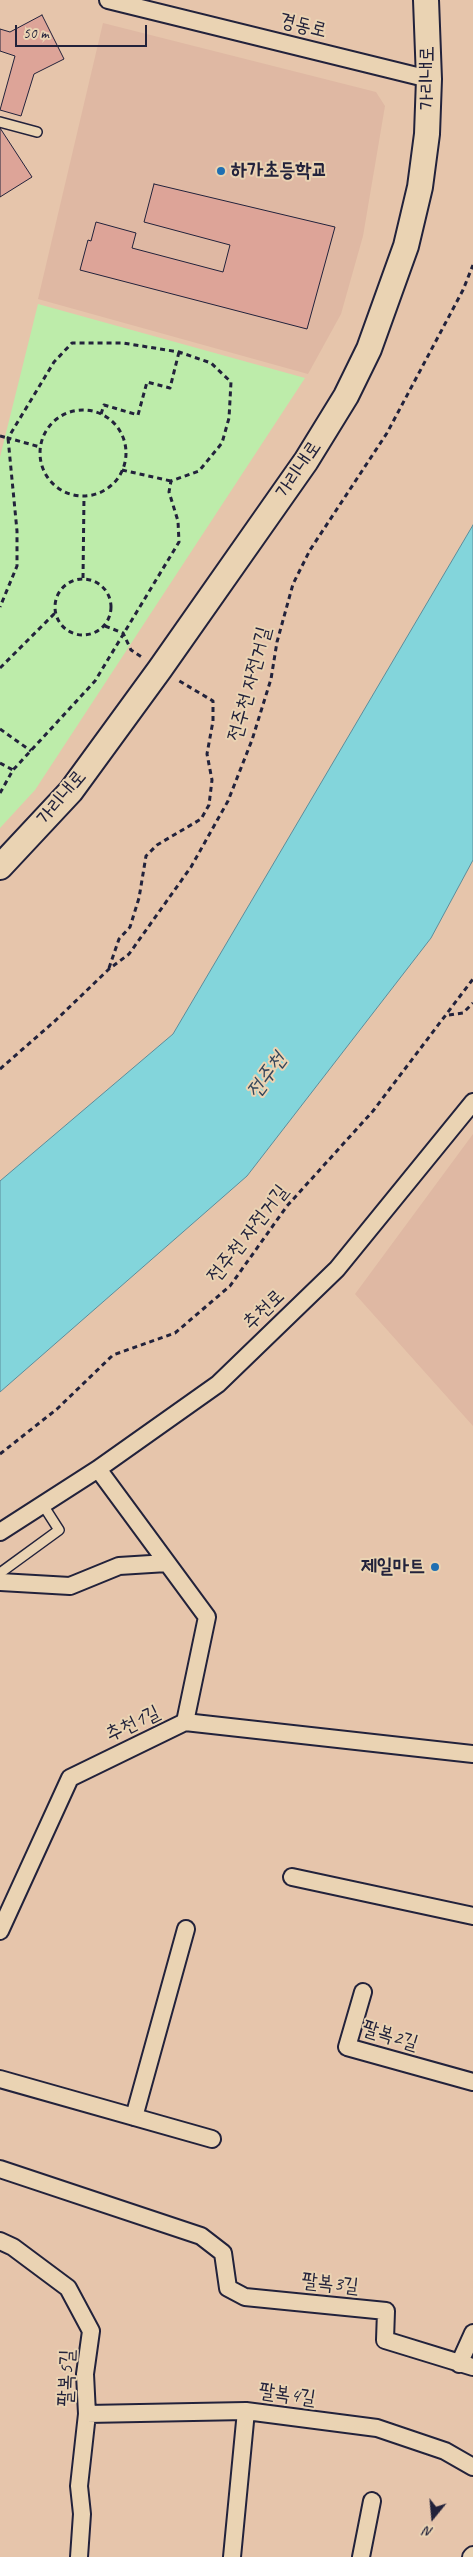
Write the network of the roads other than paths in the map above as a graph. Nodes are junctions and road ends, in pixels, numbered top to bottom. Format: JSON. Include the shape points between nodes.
{"nodes":[{"id":1,"x":108,"y":0,"type":"edge"},
{"id":2,"x":426,"y":0,"type":"edge"},
{"id":3,"x":430,"y":79,"type":"junction"},
{"id":4,"x":0,"y":122,"type":"edge"},
{"id":5,"x":36,"y":132,"type":"dead end"},
{"id":6,"x":0,"y":867,"type":"edge"},
{"id":7,"x":473,"y":1102,"type":"edge"},
{"id":8,"x":98,"y":1469,"type":"junction"},
{"id":9,"x":43,"y":1505,"type":"junction"},
{"id":10,"x":0,"y":1532,"type":"edge"},
{"id":11,"x":167,"y":1563,"type":"junction"},
{"id":12,"x":0,"y":1573,"type":"edge"},
{"id":13,"x":0,"y":1582,"type":"edge"},
{"id":14,"x":185,"y":1722,"type":"junction"},
{"id":15,"x":473,"y":1754,"type":"edge"},
{"id":16,"x":292,"y":1877,"type":"dead end"},
{"id":17,"x":473,"y":1916,"type":"edge"},
{"id":18,"x":186,"y":1929,"type":"dead end"},
{"id":19,"x":0,"y":1930,"type":"edge"},
{"id":20,"x":363,"y":1992,"type":"dead end"},
{"id":21,"x":0,"y":2079,"type":"edge"},
{"id":22,"x":473,"y":2082,"type":"edge"},
{"id":23,"x":134,"y":2117,"type":"junction"},
{"id":24,"x":212,"y":2139,"type":"dead end"},
{"id":25,"x":0,"y":2169,"type":"edge"},
{"id":26,"x":0,"y":2241,"type":"edge"},
{"id":27,"x":473,"y":2332,"type":"edge"},
{"id":28,"x":466,"y":2366,"type":"edge"},
{"id":29,"x":246,"y":2411,"type":"junction"},
{"id":30,"x":87,"y":2414,"type":"junction"},
{"id":31,"x":473,"y":2467,"type":"edge"},
{"id":32,"x":372,"y":2501,"type":"dead end"},
{"id":33,"x":79,"y":2557,"type":"edge"},
{"id":34,"x":232,"y":2557,"type":"edge"},
{"id":35,"x":361,"y":2557,"type":"edge"}],
"edges":[{"from":1,"to":3,"type":"street","name":"경동로"},
{"from":2,"to":3,"type":"street","name":"가리내로"},
{"from":3,"to":6,"type":"street","name":"가리내로","via":[[420,187],[406,246],[369,349],[346,396],[306,461],[71,791]]},
{"from":4,"to":5,"type":"lane"},
{"from":7,"to":8,"type":"street","name":"추천로","via":[[337,1269],[218,1384]]},
{"from":8,"to":9,"type":"street","name":"추천로"},
{"from":8,"to":11,"type":"street","name":"추천1길"},
{"from":9,"to":10,"type":"street","name":"추천로"},
{"from":9,"to":12,"type":"lane","via":[[59,1530]]},
{"from":11,"to":13,"type":"street","via":[[119,1566],[70,1586]]},
{"from":11,"to":14,"type":"street","name":"추천1길","via":[[207,1617]]},
{"from":14,"to":15,"type":"street"},
{"from":14,"to":19,"type":"street","name":"추천1길","via":[[70,1778]]},
{"from":16,"to":17,"type":"street"},
{"from":18,"to":23,"type":"street"},
{"from":20,"to":22,"type":"street","name":"팔복2길","via":[[347,2047]]},
{"from":21,"to":23,"type":"street"},
{"from":23,"to":24,"type":"street"},
{"from":25,"to":28,"type":"street","name":"팔복3길","via":[[201,2236],[223,2253],[228,2288],[245,2297],[386,2311],[385,2340]]},
{"from":26,"to":30,"type":"street","name":"팔복5길","via":[[68,2288],[91,2331],[84,2374]]},
{"from":27,"to":28,"type":"street","name":"팔복3길"},
{"from":29,"to":30,"type":"street","name":"팔복4길"},
{"from":29,"to":31,"type":"street","name":"팔복4길","via":[[377,2428],[445,2451]]},
{"from":29,"to":34,"type":"street"},
{"from":30,"to":33,"type":"street","name":"팔복5길","via":[[79,2486],[82,2514]]},
{"from":32,"to":35,"type":"street"}]}
